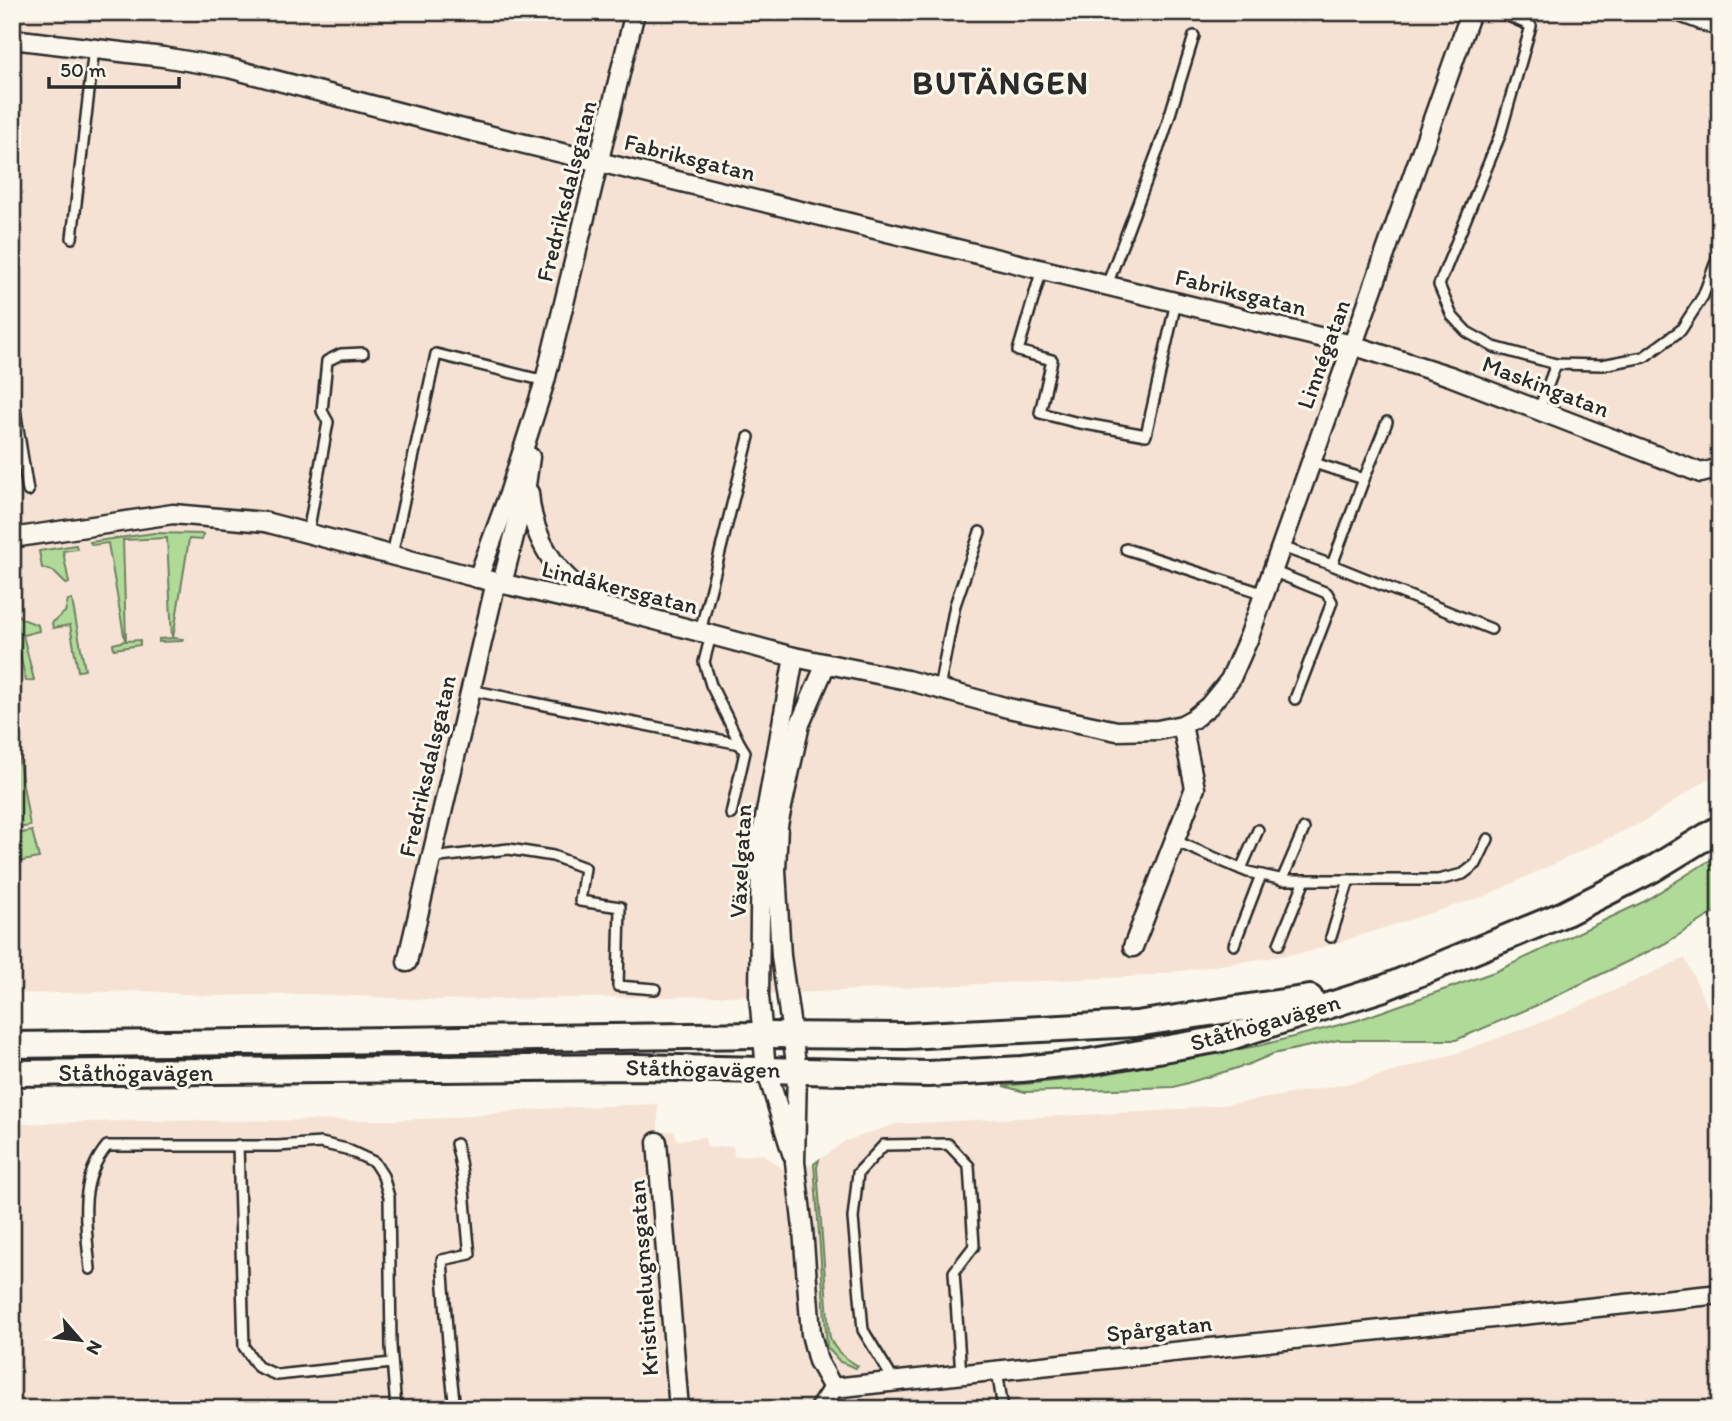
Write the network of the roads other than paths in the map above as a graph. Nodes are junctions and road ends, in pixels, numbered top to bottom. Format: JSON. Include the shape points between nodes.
{"nodes":[{"id":1,"x":635,"y":12,"type":"edge"},
{"id":2,"x":1471,"y":12,"type":"edge"},
{"id":3,"x":1499,"y":12,"type":"edge"},
{"id":4,"x":1680,"y":12,"type":"edge"},
{"id":5,"x":1720,"y":27,"type":"edge"},
{"id":6,"x":1194,"y":36,"type":"dead end"},
{"id":7,"x":12,"y":39,"type":"edge"},
{"id":8,"x":94,"y":48,"type":"junction"},
{"id":9,"x":598,"y":160,"type":"junction"},
{"id":10,"x":72,"y":238,"type":"dead end"},
{"id":11,"x":1720,"y":251,"type":"edge"},
{"id":12,"x":1042,"y":269,"type":"junction"},
{"id":13,"x":1107,"y":285,"type":"junction"},
{"id":14,"x":1176,"y":302,"type":"junction"},
{"id":15,"x":1352,"y":345,"type":"junction"},
{"id":16,"x":363,"y":353,"type":"dead end"},
{"id":17,"x":1556,"y":364,"type":"junction"},
{"id":18,"x":545,"y":381,"type":"junction"},
{"id":19,"x":12,"y":391,"type":"edge"},
{"id":20,"x":1539,"y":409,"type":"junction"},
{"id":21,"x":1387,"y":422,"type":"dead end"},
{"id":22,"x":749,"y":437,"type":"dead end"},
{"id":23,"x":1311,"y":461,"type":"junction"},
{"id":24,"x":1720,"y":468,"type":"edge"},
{"id":25,"x":528,"y":475,"type":"junction"},
{"id":26,"x":1364,"y":478,"type":"junction"},
{"id":27,"x":28,"y":491,"type":"dead end"},
{"id":28,"x":980,"y":532,"type":"dead end"},
{"id":29,"x":307,"y":533,"type":"junction"},
{"id":30,"x":12,"y":538,"type":"edge"},
{"id":31,"x":1282,"y":547,"type":"junction"},
{"id":32,"x":1126,"y":549,"type":"dead end"},
{"id":33,"x":392,"y":555,"type":"junction"},
{"id":34,"x":1332,"y":565,"type":"junction"},
{"id":35,"x":1272,"y":571,"type":"junction"},
{"id":36,"x":478,"y":578,"type":"junction"},
{"id":37,"x":499,"y":583,"type":"junction"},
{"id":38,"x":1265,"y":594,"type":"junction"},
{"id":39,"x":629,"y":613,"type":"junction"},
{"id":40,"x":1491,"y":629,"type":"dead end"},
{"id":41,"x":705,"y":633,"type":"junction"},
{"id":42,"x":793,"y":657,"type":"junction"},
{"id":43,"x":826,"y":664,"type":"junction"},
{"id":44,"x":939,"y":689,"type":"junction"},
{"id":45,"x":470,"y":690,"type":"junction"},
{"id":46,"x":1295,"y":699,"type":"dead end"},
{"id":47,"x":1209,"y":706,"type":"joint"},
{"id":48,"x":1182,"y":725,"type":"junction"},
{"id":49,"x":740,"y":744,"type":"junction"},
{"id":50,"x":731,"y":814,"type":"dead end"},
{"id":51,"x":1720,"y":828,"type":"edge"},
{"id":52,"x":1258,"y":830,"type":"dead end"},
{"id":53,"x":1304,"y":830,"type":"dead end"},
{"id":54,"x":1488,"y":839,"type":"dead end"},
{"id":55,"x":1175,"y":841,"type":"junction"},
{"id":56,"x":431,"y":858,"type":"junction"},
{"id":57,"x":1241,"y":869,"type":"junction"},
{"id":58,"x":1261,"y":875,"type":"junction"},
{"id":59,"x":1282,"y":880,"type":"junction"},
{"id":60,"x":1305,"y":880,"type":"junction"},
{"id":61,"x":1349,"y":880,"type":"junction"},
{"id":62,"x":1331,"y":937,"type":"dead end"},
{"id":63,"x":1279,"y":944,"type":"dead end"},
{"id":64,"x":1234,"y":945,"type":"dead end"},
{"id":65,"x":1133,"y":947,"type":"dead end"},
{"id":66,"x":407,"y":962,"type":"dead end"},
{"id":67,"x":1384,"y":988,"type":"junction"},
{"id":68,"x":654,"y":989,"type":"dead end"},
{"id":69,"x":762,"y":1035,"type":"junction"},
{"id":70,"x":792,"y":1035,"type":"junction"},
{"id":71,"x":12,"y":1045,"type":"edge"},
{"id":72,"x":766,"y":1069,"type":"junction"},
{"id":73,"x":797,"y":1070,"type":"junction"},
{"id":74,"x":12,"y":1073,"type":"edge"},
{"id":75,"x":657,"y":1142,"type":"dead end"},
{"id":76,"x":456,"y":1144,"type":"dead end"},
{"id":77,"x":238,"y":1145,"type":"junction"},
{"id":78,"x":795,"y":1162,"type":"junction"},
{"id":79,"x":90,"y":1269,"type":"dead end"},
{"id":80,"x":1720,"y":1294,"type":"edge"},
{"id":81,"x":392,"y":1363,"type":"junction"},
{"id":82,"x":997,"y":1370,"type":"junction"},
{"id":83,"x":961,"y":1375,"type":"junction"},
{"id":84,"x":895,"y":1383,"type":"junction"},
{"id":85,"x":833,"y":1388,"type":"junction"},
{"id":86,"x":396,"y":1409,"type":"edge"},
{"id":87,"x":455,"y":1409,"type":"edge"},
{"id":88,"x":679,"y":1409,"type":"edge"},
{"id":89,"x":819,"y":1409,"type":"edge"},
{"id":90,"x":1003,"y":1409,"type":"edge"}],
"edges":[{"from":1,"to":9,"type":"street","name":"Fredriksdalsgatan"},
{"from":2,"to":15,"type":"street","name":"Linnégatan"},
{"from":3,"to":17,"type":"lane","via":[[1531,26],[1500,135],[1439,285],[1452,316],[1467,332],[1493,347]]},
{"from":4,"to":5,"type":"street"},
{"from":6,"to":13,"type":"lane","via":[[1164,134]]},
{"from":7,"to":8,"type":"street","name":"Fabriksgatan"},
{"from":8,"to":9,"type":"street","name":"Fabriksgatan","via":[[229,68]]},
{"from":8,"to":10,"type":"lane"},
{"from":9,"to":12,"type":"street","name":"Fabriksgatan"},
{"from":9,"to":18,"type":"street","name":"Fredriksdalsgatan"},
{"from":11,"to":17,"type":"lane","via":[[1703,296],[1681,330],[1644,357],[1602,365]]},
{"from":12,"to":13,"type":"street","name":"Fabriksgatan"},
{"from":12,"to":14,"type":"lane","via":[[1018,351],[1052,360],[1040,412],[1075,422],[1146,435]]},
{"from":13,"to":14,"type":"street","name":"Fabriksgatan"},
{"from":14,"to":15,"type":"street","name":"Fabriksgatan"},
{"from":15,"to":20,"type":"street","name":"Maskingatan"},
{"from":15,"to":23,"type":"street","name":"Linnégatan"},
{"from":16,"to":29,"type":"lane","via":[[341,354],[327,361],[322,411],[328,422]]},
{"from":17,"to":20,"type":"lane"},
{"from":18,"to":25,"type":"street","name":"Fredriksdalsgatan"},
{"from":18,"to":33,"type":"lane","via":[[436,354]]},
{"from":18,"to":36,"type":"street","name":"Fredriksdalsgatan"},
{"from":19,"to":27,"type":"lane"},
{"from":20,"to":24,"type":"street","name":"Maskingatan","via":[[1700,472]]},
{"from":21,"to":26,"type":"lane"},
{"from":22,"to":41,"type":"lane"},
{"from":23,"to":26,"type":"lane"},
{"from":23,"to":31,"type":"street","name":"Linnégatan"},
{"from":25,"to":37,"type":"street","name":"Fredriksdalsgatan"},
{"from":25,"to":39,"type":"street","name":"Fredriksdalsgatan","via":[[535,529],[551,561],[574,587]]},
{"from":26,"to":34,"type":"lane"},
{"from":28,"to":44,"type":"lane","via":[[955,605]]},
{"from":29,"to":30,"type":"street","name":"Lindåkersgatan","via":[[265,522],[173,514]]},
{"from":29,"to":33,"type":"street","name":"Lindåkersgatan"},
{"from":31,"to":34,"type":"lane"},
{"from":31,"to":35,"type":"street","name":"Linnégatan"},
{"from":32,"to":38,"type":"lane"},
{"from":33,"to":36,"type":"street","name":"Lindåkersgatan"},
{"from":34,"to":40,"type":"lane"},
{"from":35,"to":38,"type":"street","name":"Linnégatan"},
{"from":35,"to":46,"type":"lane","via":[[1331,596]]},
{"from":36,"to":37,"type":"street","name":"Lindåkersgatan"},
{"from":37,"to":39,"type":"street","name":"Lindåkersgatan"},
{"from":37,"to":45,"type":"street","name":"Fredriksdalsgatan"},
{"from":38,"to":47,"type":"street","name":"Linnégatan","via":[[1230,680]]},
{"from":39,"to":41,"type":"street","name":"Lindåkersgatan"},
{"from":41,"to":42,"type":"street","name":"Lindåkersgatan"},
{"from":41,"to":49,"type":"lane","via":[[710,685]]},
{"from":42,"to":43,"type":"street","name":"Lindåkersgatan"},
{"from":42,"to":69,"type":"street","name":"Växelgatan","via":[[761,841]]},
{"from":43,"to":44,"type":"street","name":"Lindåkersgatan"},
{"from":43,"to":70,"type":"street","name":"Växelgatan","via":[[800,724],[778,825],[781,956]]},
{"from":44,"to":48,"type":"street","name":"Lindåkersgatan","via":[[1117,731]]},
{"from":45,"to":49,"type":"lane"},
{"from":45,"to":56,"type":"street","name":"Fredriksdalsgatan"},
{"from":47,"to":48,"type":"street","name":"Lindåkersgatan"},
{"from":48,"to":55,"type":"street","via":[[1195,788]]},
{"from":49,"to":50,"type":"lane","via":[[745,751]]},
{"from":51,"to":67,"type":"main road","name":"Ståthögavägen","via":[[1653,869],[1566,913]]},
{"from":52,"to":57,"type":"lane"},
{"from":53,"to":59,"type":"lane"},
{"from":54,"to":61,"type":"lane","via":[[1476,864],[1463,874],[1438,880]]},
{"from":55,"to":57,"type":"lane"},
{"from":55,"to":65,"type":"street"},
{"from":56,"to":66,"type":"street","name":"Fredriksdalsgatan"},
{"from":56,"to":68,"type":"lane","via":[[509,849],[553,856],[585,869],[580,901],[620,907],[618,986]]},
{"from":57,"to":58,"type":"lane"},
{"from":58,"to":59,"type":"lane"},
{"from":58,"to":64,"type":"lane"},
{"from":59,"to":60,"type":"lane"},
{"from":60,"to":61,"type":"lane"},
{"from":60,"to":63,"type":"lane"},
{"from":61,"to":62,"type":"lane"},
{"from":67,"to":70,"type":"main road","name":"Ståthögavägen","via":[[1136,1024],[905,1036]]},
{"from":67,"to":73,"type":"main road","name":"Ståthögavägen","via":[[1227,1038],[1082,1063],[928,1074]]},
{"from":69,"to":70,"type":"main road","name":"Ståthögavägen"},
{"from":69,"to":71,"type":"main road","name":"Ståthögavägen"},
{"from":69,"to":72,"type":"street","name":"Växelgatan"},
{"from":70,"to":73,"type":"street"},
{"from":72,"to":73,"type":"main road","name":"Ståthögavägen"},
{"from":72,"to":74,"type":"main road","name":"Ståthögavägen"},
{"from":72,"to":78,"type":"street"},
{"from":73,"to":78,"type":"street"},
{"from":75,"to":88,"type":"street","name":"Kristinelugnsgatan"},
{"from":76,"to":87,"type":"lane","via":[[463,1170],[470,1254],[442,1260]]},
{"from":77,"to":79,"type":"lane","via":[[107,1146],[94,1161],[85,1201]]},
{"from":77,"to":81,"type":"lane","via":[[321,1143],[374,1162],[389,1198]]},
{"from":77,"to":81,"type":"lane","via":[[244,1347],[258,1367],[277,1375]]},
{"from":78,"to":85,"type":"street","via":[[811,1334],[818,1361]]},
{"from":80,"to":82,"type":"street","name":"Spårgatan"},
{"from":81,"to":86,"type":"lane"},
{"from":82,"to":83,"type":"street","name":"Spårgatan"},
{"from":82,"to":90,"type":"lane"},
{"from":83,"to":84,"type":"street","name":"Spårgatan"},
{"from":83,"to":84,"type":"lane","via":[[954,1272],[974,1246],[969,1166],[948,1144],[884,1145],[858,1173],[853,1218],[863,1330]]},
{"from":84,"to":85,"type":"street","name":"Spårgatan"},
{"from":85,"to":89,"type":"street"}]}
